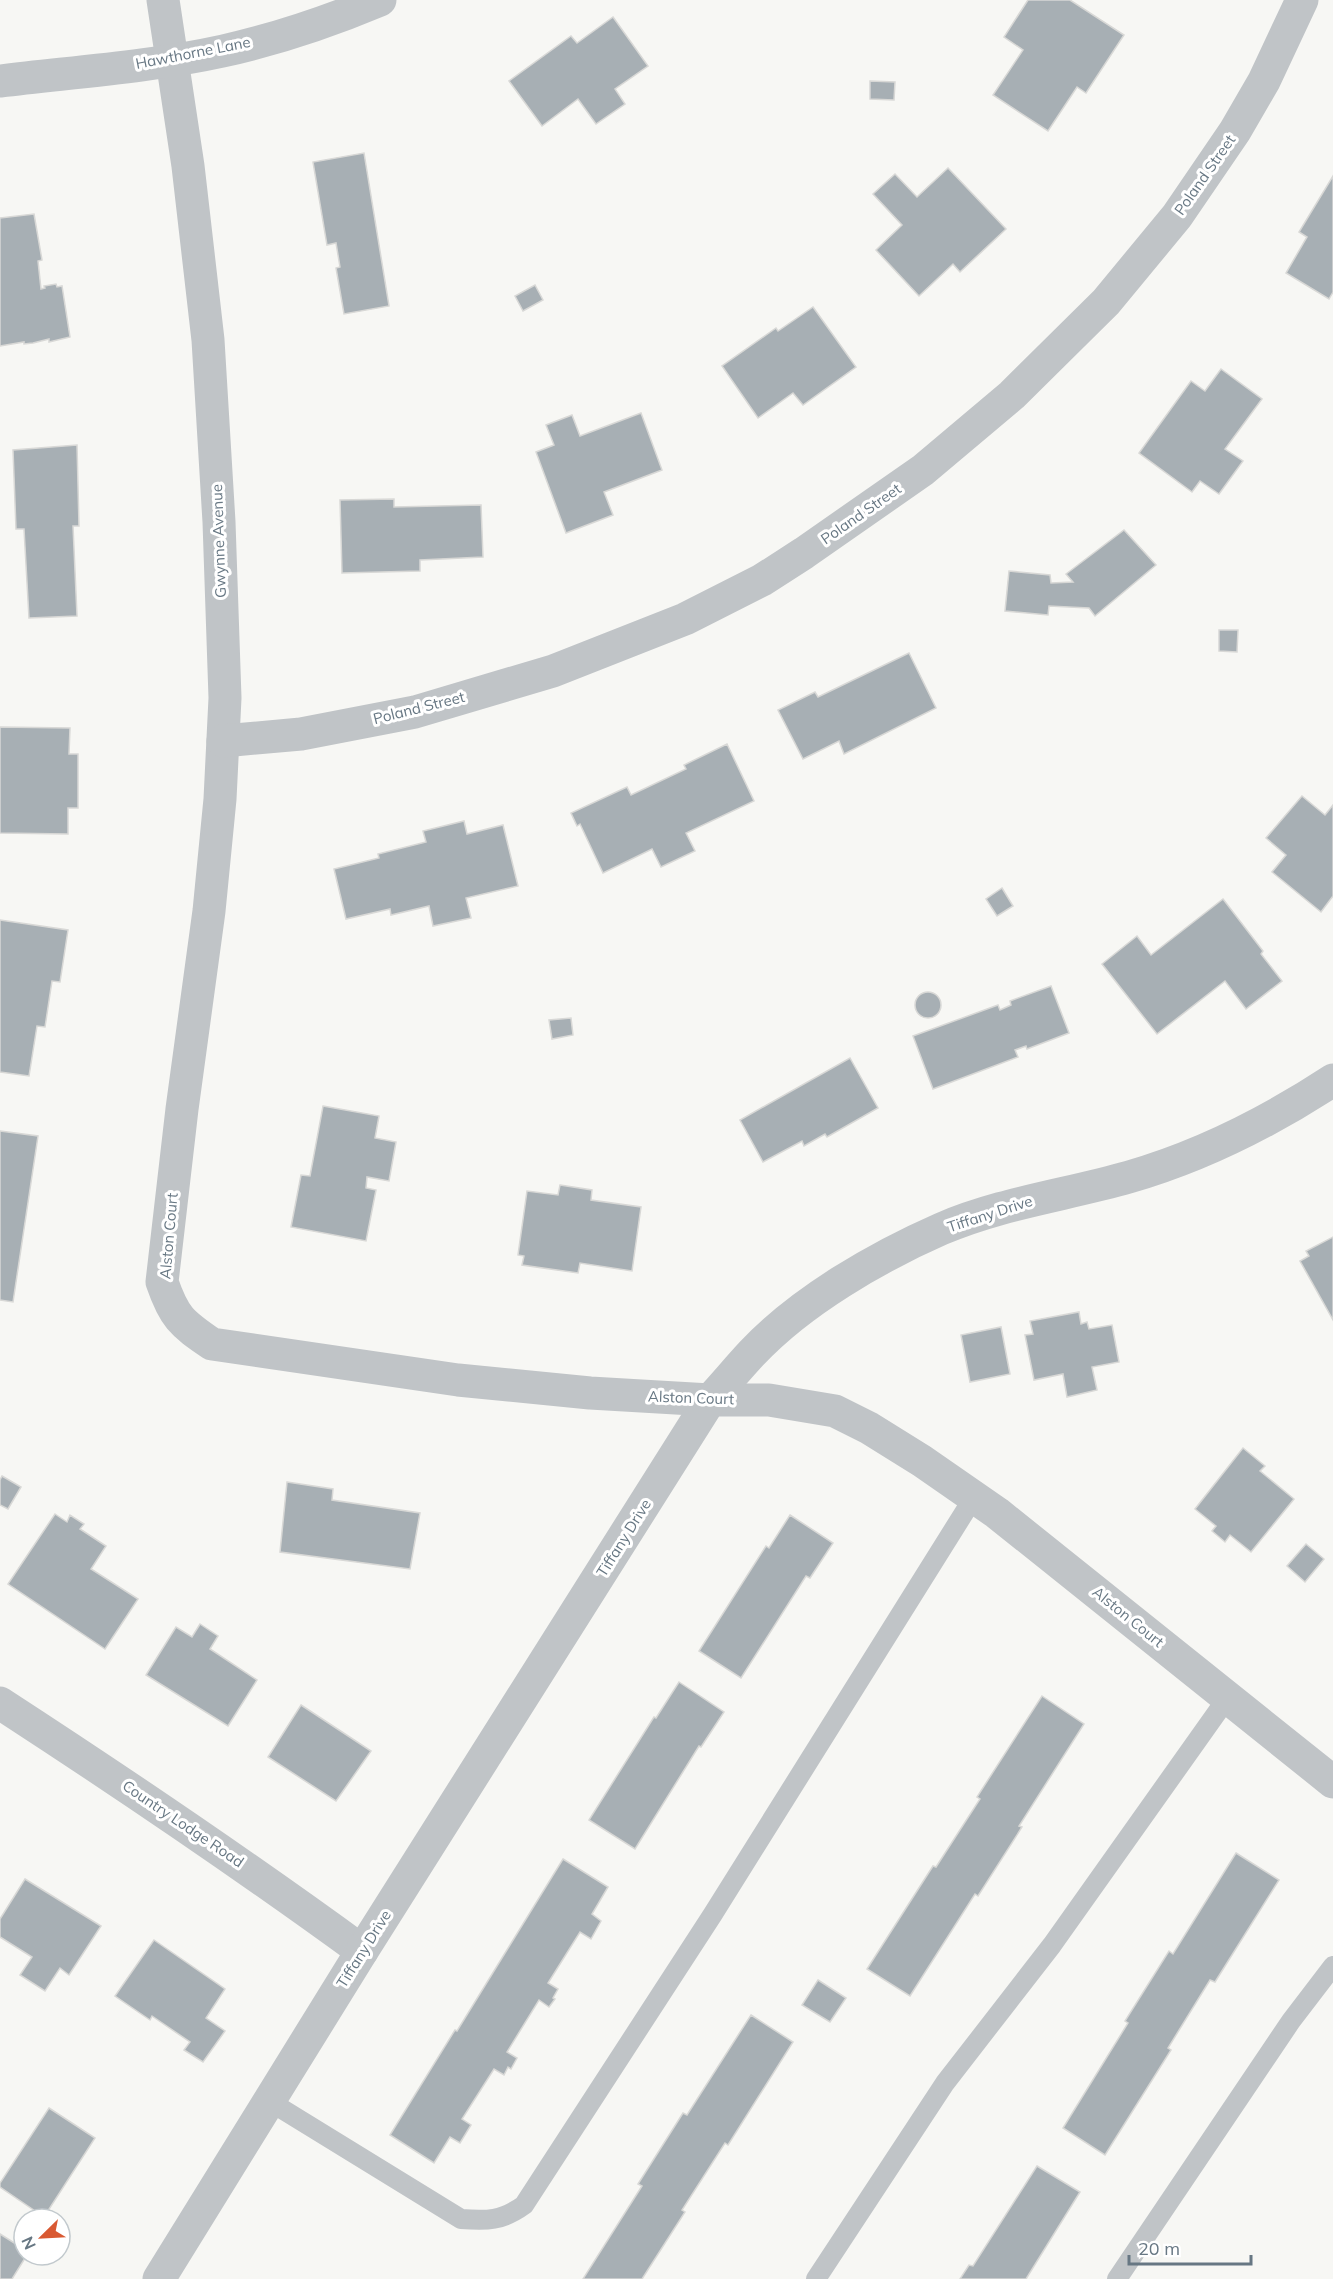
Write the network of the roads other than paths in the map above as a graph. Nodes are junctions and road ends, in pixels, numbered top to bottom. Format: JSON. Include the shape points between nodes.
{"nodes":[{"id":1,"x":163,"y":0,"type":"edge"},
{"id":2,"x":380,"y":0,"type":"edge"},
{"id":3,"x":1302,"y":0,"type":"edge"},
{"id":4,"x":172,"y":60,"type":"junction"},
{"id":5,"x":0,"y":81,"type":"edge"},
{"id":6,"x":222,"y":741,"type":"junction"},
{"id":7,"x":1333,"y":1080,"type":"edge"},
{"id":8,"x":186,"y":1082,"type":"joint"},
{"id":9,"x":710,"y":1400,"type":"junction"},
{"id":10,"x":974,"y":1497,"type":"junction"},
{"id":11,"x":1228,"y":1697,"type":"junction"},
{"id":12,"x":0,"y":1703,"type":"edge"},
{"id":13,"x":1333,"y":1782,"type":"edge"},
{"id":14,"x":362,"y":1951,"type":"junction"},
{"id":15,"x":1333,"y":1966,"type":"edge"},
{"id":16,"x":269,"y":2101,"type":"junction"},
{"id":17,"x":159,"y":2279,"type":"edge"},
{"id":18,"x":816,"y":2279,"type":"edge"},
{"id":19,"x":1117,"y":2279,"type":"edge"}],
"edges":[{"from":1,"to":4,"type":"street","name":"Gwynne Avenue"},
{"from":2,"to":4,"type":"street","name":"Hawthorne Lane","via":[[312,26],[225,51]]},
{"from":3,"to":6,"type":"street","name":"Poland Street","via":[[1264,81],[1235,131],[1177,216],[1106,302],[1012,395],[923,470],[804,554],[685,619],[553,671],[415,712],[301,734]]},
{"from":4,"to":5,"type":"street","name":"Hawthorne Lane"},
{"from":4,"to":6,"type":"street","name":"Gwynne Avenue","via":[[208,340],[220,534],[225,698]]},
{"from":6,"to":8,"type":"street","name":"Gwynne Avenue","via":[[209,911]]},
{"from":7,"to":9,"type":"street","name":"Tiffany Drive","via":[[1284,1112],[1221,1144],[1130,1177],[1001,1207],[941,1229],[871,1263],[794,1315],[753,1352]]},
{"from":8,"to":9,"type":"street","name":"Alston Court","via":[[162,1282],[171,1307],[184,1325],[212,1344],[458,1380]]},
{"from":9,"to":10,"type":"street","name":"Alston Court","via":[[769,1400],[836,1411],[869,1428]]},
{"from":9,"to":14,"type":"street","name":"Tiffany Drive"},
{"from":10,"to":11,"type":"street","name":"Alston Court"},
{"from":10,"to":16,"type":"lane","via":[[713,1914],[524,2205],[511,2215],[486,2221],[461,2219]]},
{"from":11,"to":13,"type":"street","name":"Alston Court"},
{"from":11,"to":18,"type":"lane","via":[[1052,1945],[945,2083]]},
{"from":12,"to":14,"type":"street","name":"Country Lodge Road","via":[[248,1868]]},
{"from":14,"to":16,"type":"street","name":"Tiffany Drive"},
{"from":15,"to":19,"type":"lane","via":[[1291,2021]]},
{"from":16,"to":17,"type":"street","name":"Tiffany Drive"}]}
